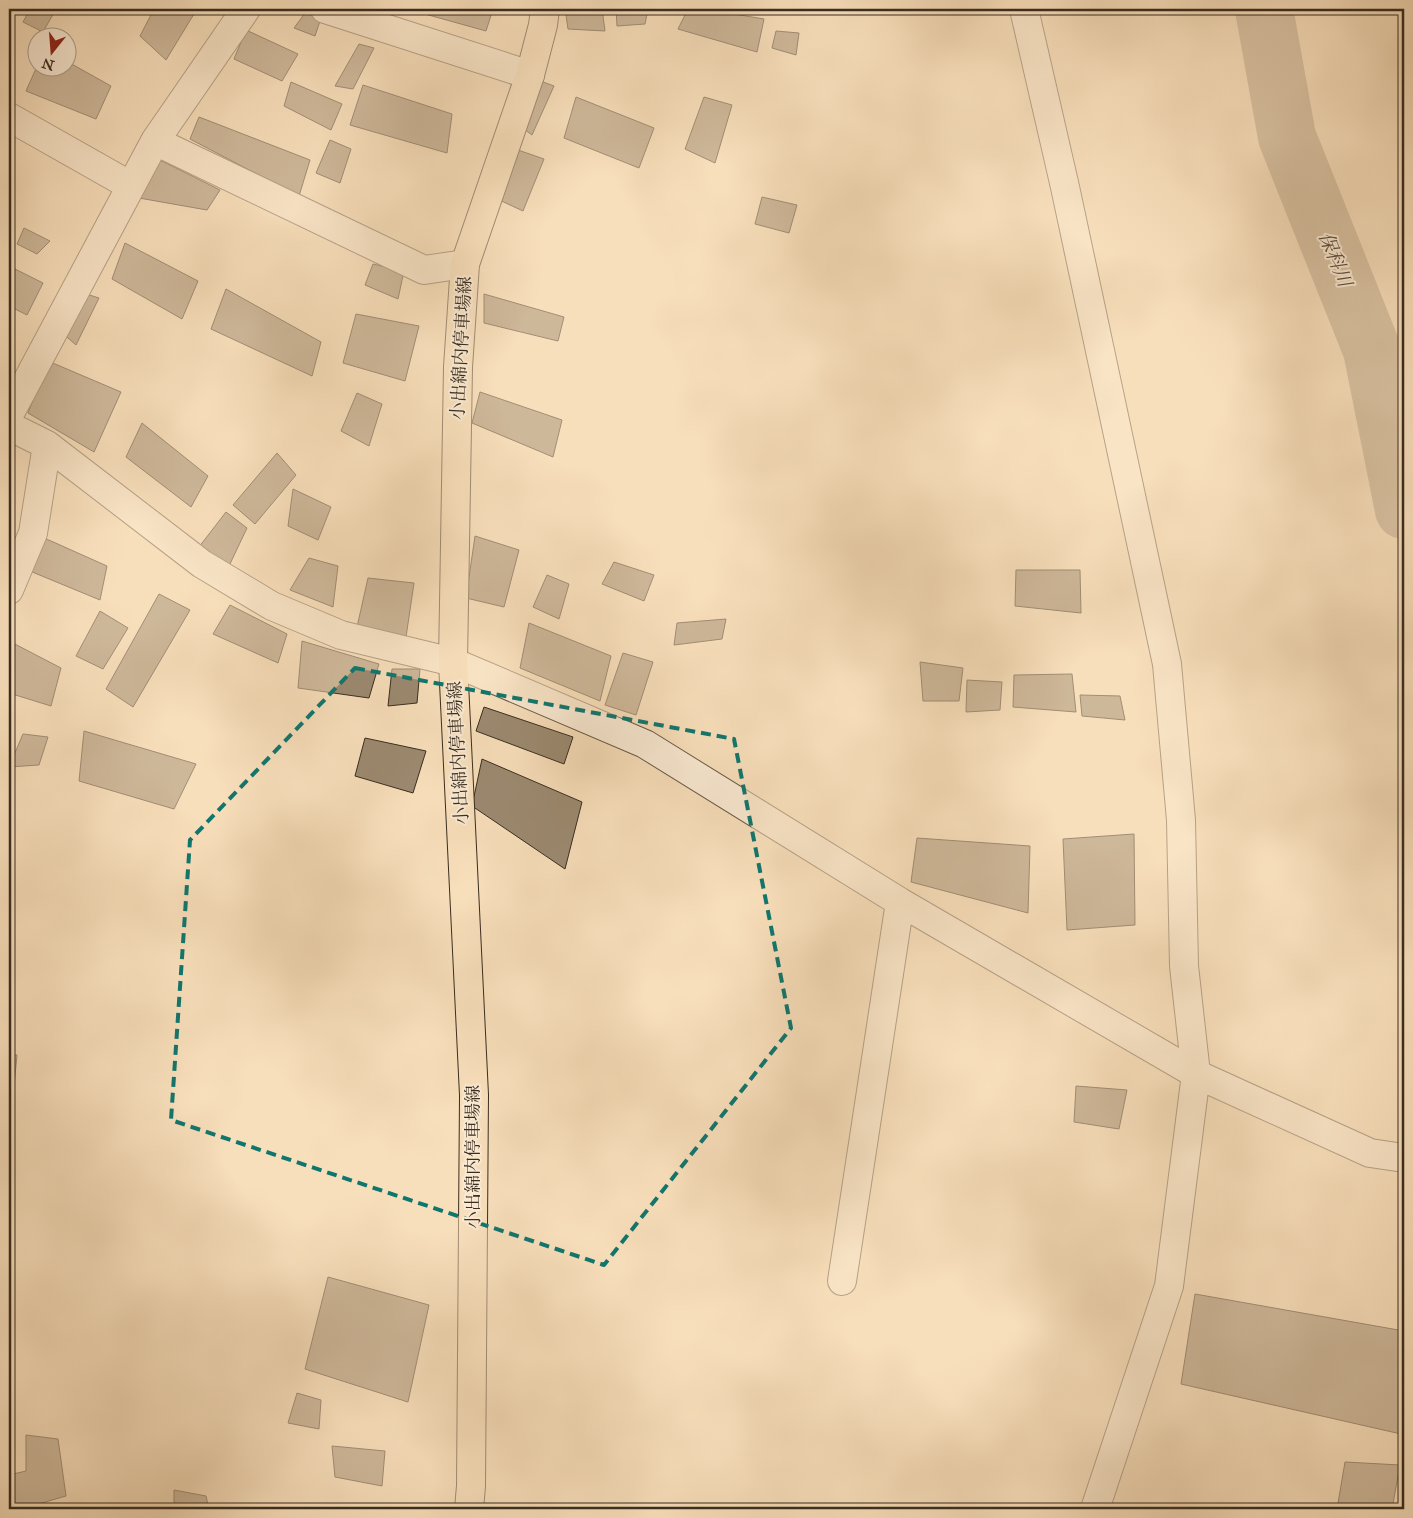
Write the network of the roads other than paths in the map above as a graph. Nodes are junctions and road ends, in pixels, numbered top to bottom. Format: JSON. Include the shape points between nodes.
{"nodes":[{"id":1,"x":246,"y":9,"type":"edge"},
{"id":2,"x":545,"y":9,"type":"edge"},
{"id":3,"x":1024,"y":9,"type":"edge"},
{"id":4,"x":339,"y":11,"type":"edge"},
{"id":5,"x":530,"y":75,"type":"junction"},
{"id":6,"x":9,"y":117,"type":"edge"},
{"id":7,"x":156,"y":141,"type":"junction"},
{"id":8,"x":131,"y":186,"type":"junction"},
{"id":9,"x":465,"y":264,"type":"junction"},
{"id":10,"x":9,"y":415,"type":"edge"},
{"id":11,"x":9,"y":426,"type":"edge"},
{"id":12,"x":47,"y":445,"type":"junction"},
{"id":13,"x":9,"y":590,"type":"edge"},
{"id":14,"x":453,"y":662,"type":"junction"},
{"id":15,"x":900,"y":902,"type":"junction"},
{"id":16,"x":1196,"y":1074,"type":"junction"},
{"id":17,"x":1404,"y":1158,"type":"edge"},
{"id":18,"x":842,"y":1281,"type":"dead end"},
{"id":19,"x":469,"y":1509,"type":"edge"},
{"id":20,"x":1095,"y":1509,"type":"edge"}],
"edges":[{"from":1,"to":7,"type":"street"},
{"from":2,"to":5,"type":"main road","name":"小出綿内停車場線"},
{"from":3,"to":16,"type":"street","via":[[1070,206],[1167,664],[1181,820],[1184,966]]},
{"from":4,"to":5,"type":"street"},
{"from":5,"to":9,"type":"main road","name":"小出綿内停車場線"},
{"from":6,"to":8,"type":"street"},
{"from":7,"to":8,"type":"street"},
{"from":7,"to":9,"type":"street","via":[[424,270]]},
{"from":8,"to":10,"type":"street"},
{"from":9,"to":14,"type":"main road","name":"小出綿内停車場線","via":[[458,368]]},
{"from":11,"to":12,"type":"street"},
{"from":12,"to":13,"type":"street","via":[[33,533]]},
{"from":12,"to":14,"type":"street","via":[[202,564],[272,606],[341,635]]},
{"from":14,"to":15,"type":"street","via":[[645,744]]},
{"from":14,"to":19,"type":"main road","name":"小出綿内停車場線","via":[[474,1095],[472,1476]]},
{"from":15,"to":16,"type":"street"},
{"from":15,"to":18,"type":"street"},
{"from":16,"to":17,"type":"street","via":[[1370,1153]]},
{"from":16,"to":20,"type":"street","via":[[1169,1286]]}]}
